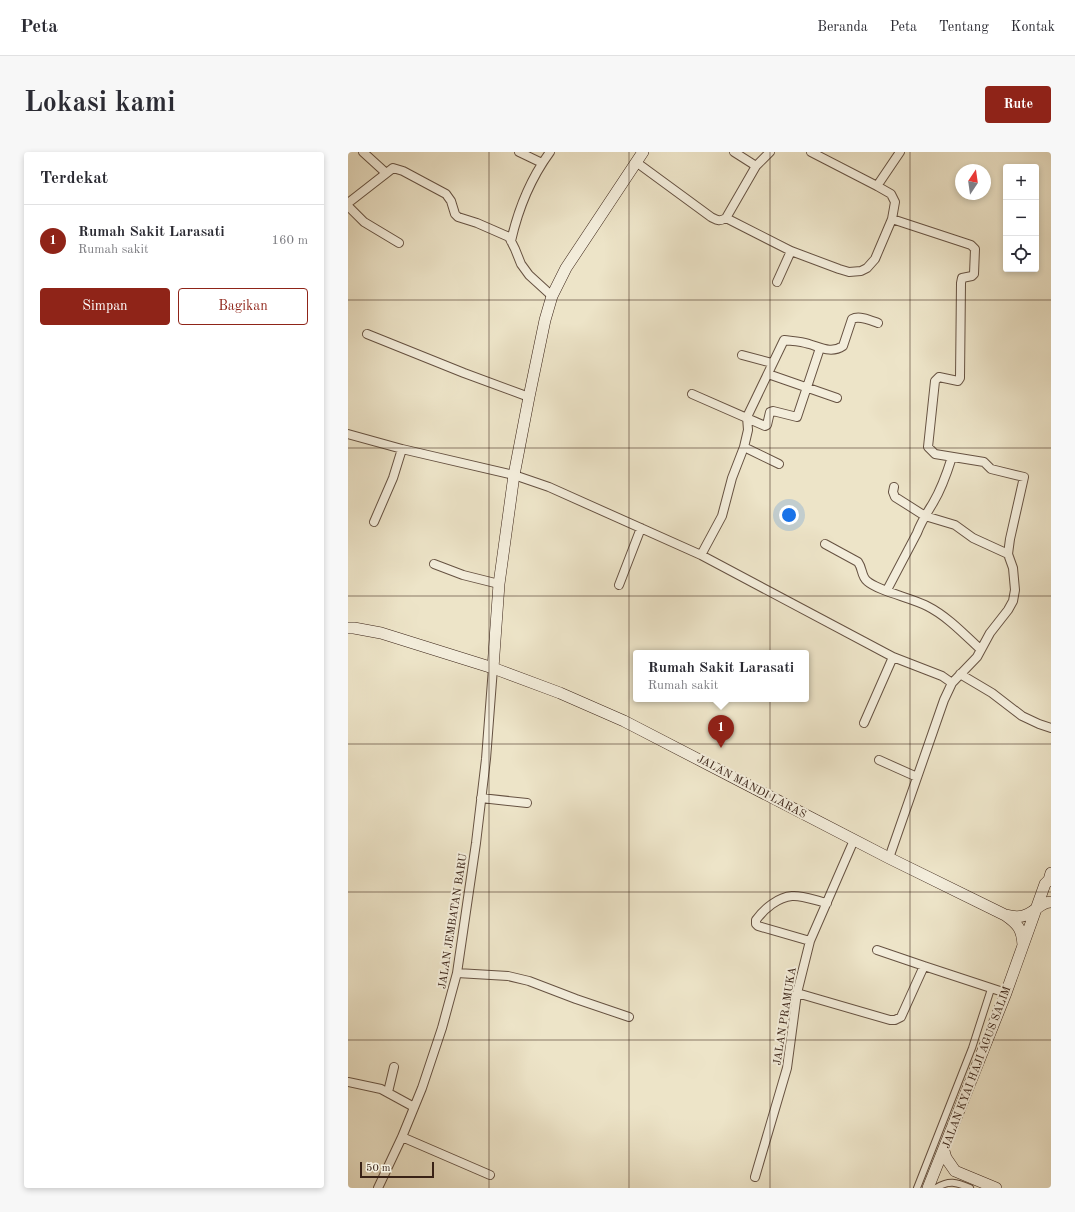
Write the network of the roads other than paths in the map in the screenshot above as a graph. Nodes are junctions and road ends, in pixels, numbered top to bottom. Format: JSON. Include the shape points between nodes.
{"nodes":[{"id":1,"x":363,"y":152,"type":"edge"},
{"id":2,"x":520,"y":152,"type":"edge"},
{"id":3,"x":550,"y":152,"type":"edge"},
{"id":4,"x":643,"y":152,"type":"edge"},
{"id":5,"x":734,"y":152,"type":"edge"},
{"id":6,"x":770,"y":152,"type":"edge"},
{"id":7,"x":811,"y":152,"type":"edge"},
{"id":8,"x":900,"y":152,"type":"edge"},
{"id":9,"x":636,"y":162,"type":"junction"},
{"id":10,"x":542,"y":163,"type":"junction"},
{"id":11,"x":756,"y":166,"type":"junction"},
{"id":12,"x":386,"y":174,"type":"junction"},
{"id":13,"x":877,"y":186,"type":"junction"},
{"id":14,"x":348,"y":203,"type":"edge"},
{"id":15,"x":348,"y":206,"type":"edge"},
{"id":16,"x":726,"y":218,"type":"junction"},
{"id":17,"x":892,"y":220,"type":"junction"},
{"id":18,"x":511,"y":241,"type":"junction"},
{"id":19,"x":399,"y":242,"type":"dead end"},
{"id":20,"x":791,"y":251,"type":"junction"},
{"id":21,"x":777,"y":282,"type":"dead end"},
{"id":22,"x":552,"y":296,"type":"junction"},
{"id":23,"x":878,"y":323,"type":"dead end"},
{"id":24,"x":367,"y":334,"type":"dead end"},
{"id":25,"x":820,"y":348,"type":"junction"},
{"id":26,"x":742,"y":355,"type":"dead end"},
{"id":27,"x":772,"y":363,"type":"junction"},
{"id":28,"x":768,"y":374,"type":"junction"},
{"id":29,"x":806,"y":388,"type":"junction"},
{"id":30,"x":692,"y":394,"type":"dead end"},
{"id":31,"x":529,"y":397,"type":"junction"},
{"id":32,"x":837,"y":398,"type":"dead end"},
{"id":33,"x":746,"y":417,"type":"junction"},
{"id":34,"x":348,"y":434,"type":"edge"},
{"id":35,"x":744,"y":447,"type":"junction"},
{"id":36,"x":402,"y":449,"type":"junction"},
{"id":37,"x":952,"y":457,"type":"junction"},
{"id":38,"x":779,"y":464,"type":"dead end"},
{"id":39,"x":514,"y":475,"type":"junction"},
{"id":40,"x":894,"y":487,"type":"dead end"},
{"id":41,"x":925,"y":516,"type":"junction"},
{"id":42,"x":374,"y":522,"type":"dead end"},
{"id":43,"x":641,"y":528,"type":"junction"},
{"id":44,"x":825,"y":544,"type":"dead end"},
{"id":45,"x":1008,"y":554,"type":"junction"},
{"id":46,"x":701,"y":555,"type":"junction"},
{"id":47,"x":434,"y":564,"type":"dead end"},
{"id":48,"x":500,"y":584,"type":"junction"},
{"id":49,"x":619,"y":585,"type":"dead end"},
{"id":50,"x":887,"y":590,"type":"junction"},
{"id":51,"x":348,"y":628,"type":"edge"},
{"id":52,"x":980,"y":649,"type":"junction"},
{"id":53,"x":893,"y":657,"type":"junction"},
{"id":54,"x":494,"y":668,"type":"junction"},
{"id":55,"x":960,"y":674,"type":"junction"},
{"id":56,"x":952,"y":682,"type":"junction"},
{"id":57,"x":864,"y":723,"type":"dead end"},
{"id":58,"x":1051,"y":728,"type":"edge"},
{"id":59,"x":879,"y":760,"type":"dead end"},
{"id":60,"x":917,"y":776,"type":"junction"},
{"id":61,"x":481,"y":798,"type":"junction"},
{"id":62,"x":527,"y":803,"type":"dead end"},
{"id":63,"x":854,"y":840,"type":"junction"},
{"id":64,"x":889,"y":858,"type":"junction"},
{"id":65,"x":1050,"y":877,"type":"edge"},
{"id":66,"x":1051,"y":893,"type":"edge"},
{"id":67,"x":1051,"y":902,"type":"edge"},
{"id":68,"x":827,"y":903,"type":"junction"},
{"id":69,"x":1037,"y":908,"type":"junction"},
{"id":70,"x":1005,"y":915,"type":"junction"},
{"id":71,"x":810,"y":941,"type":"junction"},
{"id":72,"x":1023,"y":945,"type":"junction"},
{"id":73,"x":876,"y":950,"type":"dead end"},
{"id":74,"x":924,"y":966,"type":"junction"},
{"id":75,"x":457,"y":972,"type":"junction"},
{"id":76,"x":992,"y":989,"type":"junction"},
{"id":77,"x":797,"y":993,"type":"junction"},
{"id":78,"x":1006,"y":993,"type":"junction"},
{"id":79,"x":627,"y":1016,"type":"dead end"},
{"id":80,"x":394,"y":1067,"type":"dead end"},
{"id":81,"x":348,"y":1082,"type":"edge"},
{"id":82,"x":388,"y":1092,"type":"junction"},
{"id":83,"x":414,"y":1107,"type":"junction"},
{"id":84,"x":402,"y":1137,"type":"junction"},
{"id":85,"x":944,"y":1151,"type":"junction"},
{"id":86,"x":955,"y":1171,"type":"junction"},
{"id":87,"x":490,"y":1175,"type":"dead end"},
{"id":88,"x":755,"y":1177,"type":"dead end"},
{"id":89,"x":932,"y":1185,"type":"edge"},
{"id":90,"x":378,"y":1188,"type":"edge"},
{"id":91,"x":917,"y":1188,"type":"edge"},
{"id":92,"x":970,"y":1188,"type":"edge"},
{"id":93,"x":996,"y":1188,"type":"edge"}],
"edges":[{"from":1,"to":12,"type":"street"},
{"from":2,"to":10,"type":"street"},
{"from":3,"to":10,"type":"street"},
{"from":4,"to":9,"type":"main road"},
{"from":5,"to":11,"type":"street"},
{"from":6,"to":11,"type":"street"},
{"from":7,"to":13,"type":"street"},
{"from":8,"to":13,"type":"street"},
{"from":9,"to":16,"type":"street","via":[[711,217],[718,221]]},
{"from":9,"to":22,"type":"main road","via":[[566,268]]},
{"from":10,"to":18,"type":"street","via":[[519,213]]},
{"from":11,"to":16,"type":"street"},
{"from":12,"to":14,"type":"street"},
{"from":12,"to":18,"type":"street","via":[[394,168],[398,169],[446,194],[458,217],[505,235]]},
{"from":13,"to":17,"type":"street","via":[[891,194],[895,202]]},
{"from":15,"to":19,"type":"street","via":[[364,222]]},
{"from":16,"to":20,"type":"street"},
{"from":17,"to":20,"type":"street","via":[[875,259],[861,271],[849,272]]},
{"from":17,"to":37,"type":"street","via":[[971,245],[975,249],[974,274],[962,278],[961,283],[960,378],[955,381],[939,377],[935,381],[928,447],[935,454]]},
{"from":18,"to":22,"type":"street","via":[[528,275]]},
{"from":20,"to":21,"type":"street"},
{"from":22,"to":31,"type":"main road"},
{"from":23,"to":25,"type":"street","via":[[855,317],[852,319],[843,346],[833,350]]},
{"from":24,"to":31,"type":"street","via":[[464,374]]},
{"from":25,"to":27,"type":"street","via":[[803,342],[784,340]]},
{"from":25,"to":29,"type":"street"},
{"from":26,"to":27,"type":"street"},
{"from":27,"to":28,"type":"street"},
{"from":28,"to":29,"type":"street"},
{"from":28,"to":33,"type":"street"},
{"from":29,"to":32,"type":"street"},
{"from":29,"to":33,"type":"street","via":[[796,417],[773,411],[770,412],[765,426]]},
{"from":30,"to":33,"type":"street"},
{"from":31,"to":39,"type":"main road"},
{"from":33,"to":35,"type":"street","via":[[748,430]]},
{"from":34,"to":36,"type":"street"},
{"from":35,"to":38,"type":"street"},
{"from":35,"to":46,"type":"street","via":[[732,478],[722,516]]},
{"from":36,"to":39,"type":"street"},
{"from":36,"to":42,"type":"street"},
{"from":37,"to":41,"type":"street","via":[[945,481]]},
{"from":37,"to":45,"type":"street","via":[[984,462],[991,469],[1024,477]]},
{"from":39,"to":43,"type":"street","via":[[549,487]]},
{"from":39,"to":48,"type":"main road"},
{"from":40,"to":41,"type":"street","via":[[895,497]]},
{"from":41,"to":45,"type":"street","via":[[955,525],[973,538]]},
{"from":41,"to":50,"type":"street"},
{"from":43,"to":46,"type":"street"},
{"from":43,"to":49,"type":"street"},
{"from":44,"to":50,"type":"street","via":[[858,562],[862,575],[869,583]]},
{"from":45,"to":52,"type":"street","via":[[1013,568],[1015,590],[1012,601]]},
{"from":46,"to":53,"type":"street"},
{"from":47,"to":48,"type":"street","via":[[463,575]]},
{"from":48,"to":54,"type":"main road"},
{"from":50,"to":52,"type":"street","via":[[934,609]]},
{"from":51,"to":54,"type":"main road","name":"JALAN MANDI LARAS","via":[[381,633]]},
{"from":52,"to":55,"type":"street","via":[[977,656]]},
{"from":53,"to":56,"type":"street"},
{"from":53,"to":57,"type":"street"},
{"from":54,"to":61,"type":"street","name":"JALAN JEMBATAN BARU"},
{"from":54,"to":63,"type":"main road","name":"JALAN MANDI LARAS","via":[[560,692],[630,724]]},
{"from":55,"to":56,"type":"street"},
{"from":55,"to":58,"type":"street","via":[[992,693],[1022,716]]},
{"from":56,"to":60,"type":"street"},
{"from":59,"to":60,"type":"street"},
{"from":60,"to":64,"type":"street"},
{"from":61,"to":62,"type":"street"},
{"from":61,"to":75,"type":"street","name":"JALAN JEMBATAN BARU"},
{"from":63,"to":64,"type":"main road","name":"JALAN MANDI LARAS"},
{"from":63,"to":68,"type":"street","name":"JALAN PRAMUKA"},
{"from":64,"to":70,"type":"main road","name":"JALAN MANDI LARAS"},
{"from":65,"to":66,"type":"main road"},
{"from":65,"to":69,"type":"main road","name":"JALAN KYAI HAJI AGUS SALIM"},
{"from":67,"to":69,"type":"main road"},
{"from":68,"to":71,"type":"street","name":"JALAN PRAMUKA"},
{"from":68,"to":71,"type":"street","via":[[793,896],[783,898],[762,912],[756,920],[758,926]]},
{"from":69,"to":70,"type":"main road","via":[[1022,916]]},
{"from":69,"to":72,"type":"main road","name":"JALAN KYAI HAJI AGUS SALIM"},
{"from":70,"to":72,"type":"main road","via":[[1019,928]]},
{"from":71,"to":77,"type":"street","name":"JALAN PRAMUKA"},
{"from":72,"to":78,"type":"main road","name":"JALAN KYAI HAJI AGUS SALIM"},
{"from":73,"to":74,"type":"street"},
{"from":74,"to":76,"type":"street"},
{"from":74,"to":77,"type":"street","via":[[901,1017],[896,1020]]},
{"from":75,"to":79,"type":"street","via":[[508,976],[529,981]]},
{"from":75,"to":83,"type":"street","name":"JALAN JEMBATAN BARU","via":[[442,1028]]},
{"from":76,"to":78,"type":"street"},
{"from":76,"to":91,"type":"street","via":[[972,1048]]},
{"from":77,"to":88,"type":"street","name":"JALAN PRAMUKA","via":[[787,1068]]},
{"from":78,"to":85,"type":"main road","name":"JALAN KYAI HAJI AGUS SALIM"},
{"from":80,"to":82,"type":"street"},
{"from":81,"to":82,"type":"street"},
{"from":82,"to":83,"type":"street"},
{"from":83,"to":84,"type":"street","name":"JALAN JEMBATAN BARU"},
{"from":84,"to":87,"type":"street"},
{"from":84,"to":90,"type":"street","name":"JALAN JEMBATAN BARU"},
{"from":85,"to":86,"type":"main road"},
{"from":85,"to":89,"type":"main road","name":"JALAN KYAI HAJI AGUS SALIM"},
{"from":86,"to":89,"type":"main road","via":[[943,1173]]},
{"from":86,"to":93,"type":"main road"},
{"from":89,"to":92,"type":"street","via":[[952,1182]]}]}
